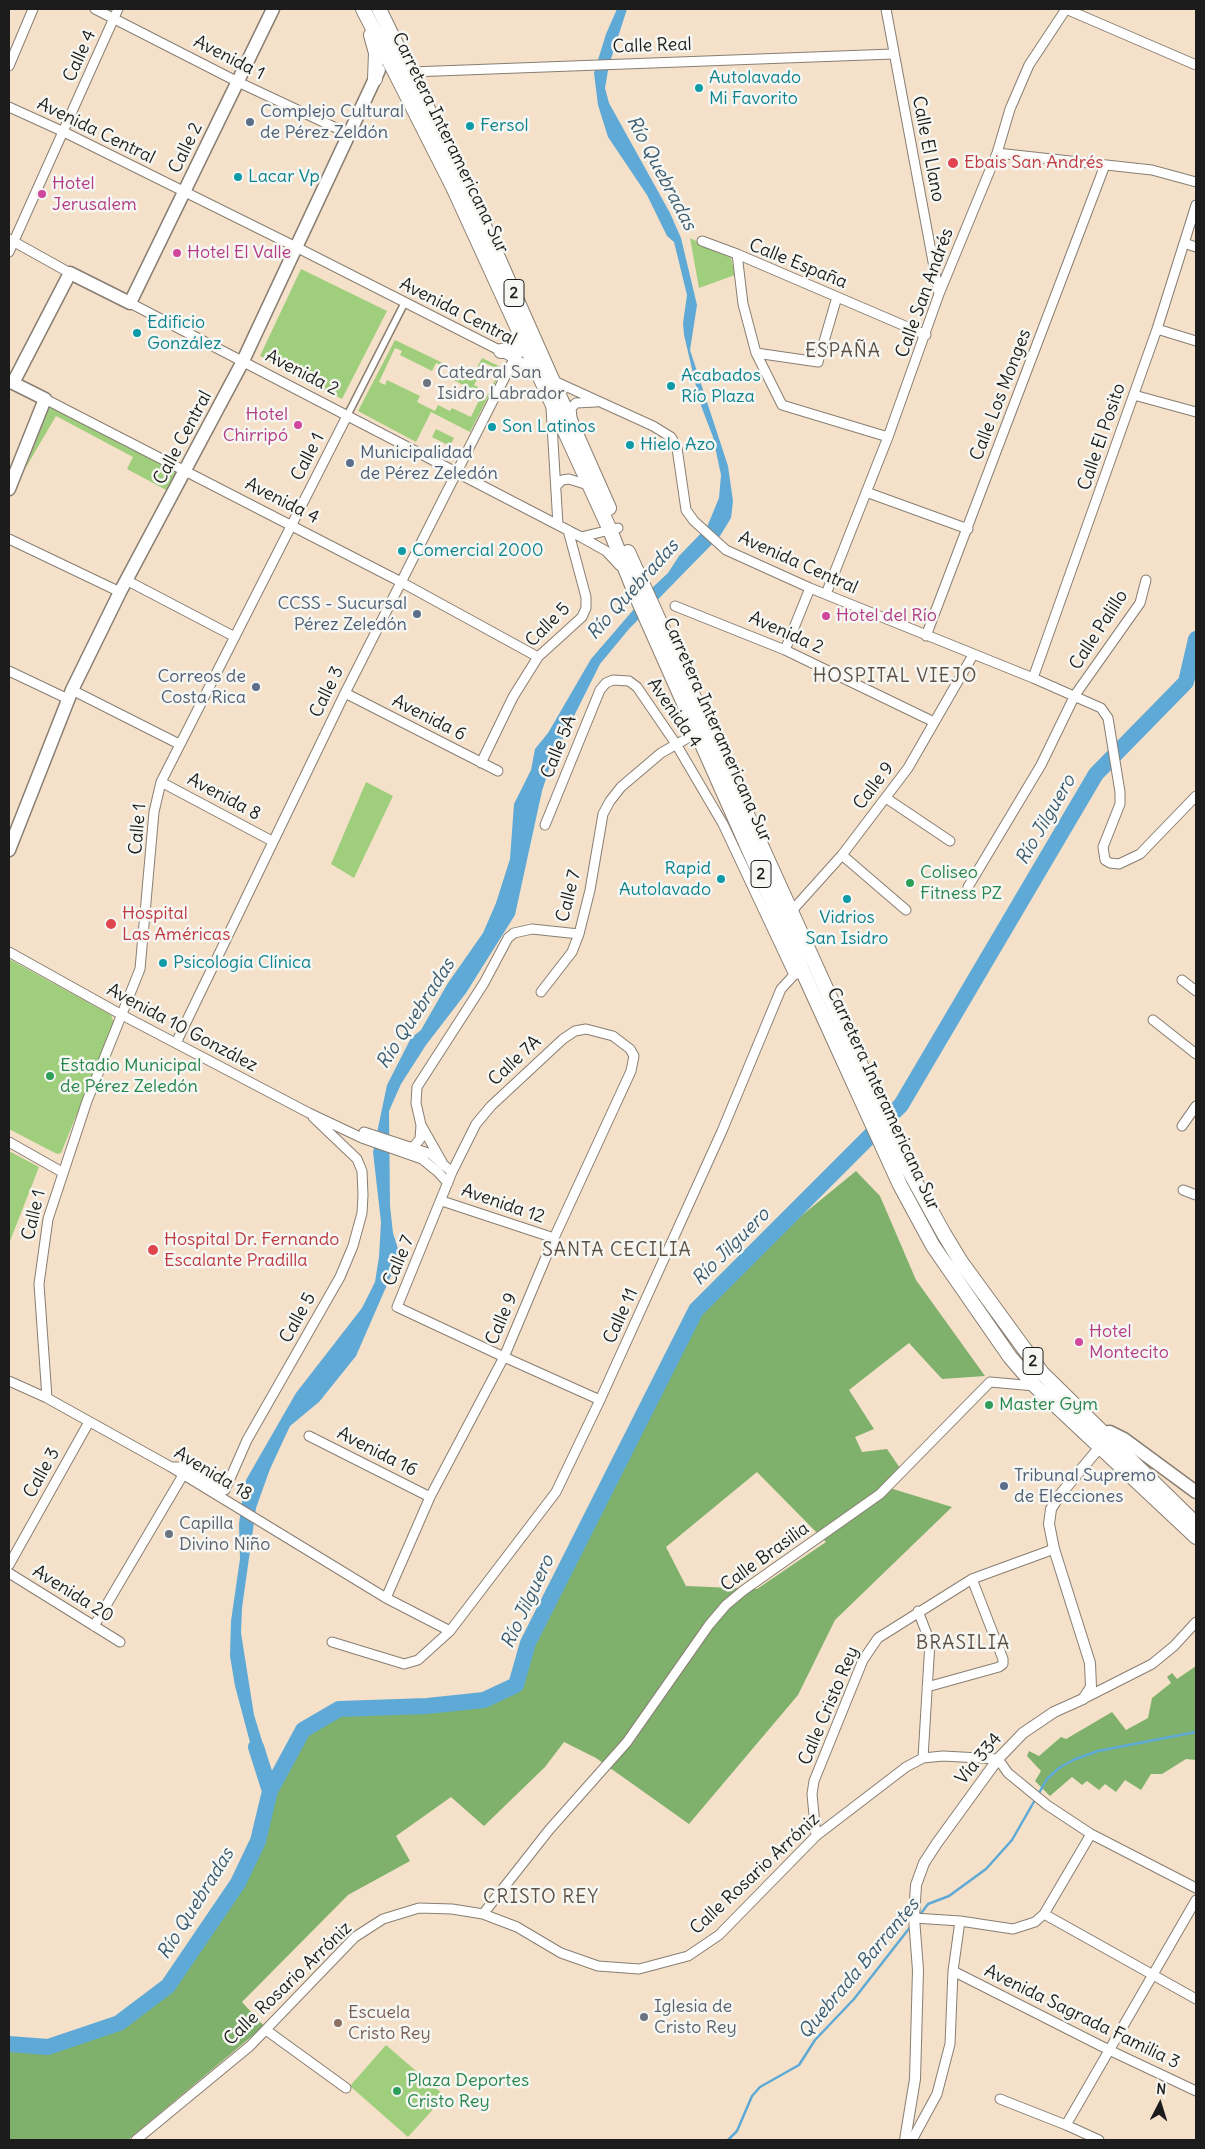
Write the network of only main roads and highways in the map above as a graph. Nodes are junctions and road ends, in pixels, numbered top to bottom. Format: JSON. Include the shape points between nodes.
{"nodes":[{"id":1,"x":273,"y":9,"type":"edge"},
{"id":2,"x":379,"y":9,"type":"edge"},
{"id":3,"x":365,"y":13,"type":"edge"},
{"id":4,"x":402,"y":52,"type":"junction"},
{"id":5,"x":389,"y":58,"type":"junction"},
{"id":6,"x":375,"y":79,"type":"junction"},
{"id":7,"x":130,"y":303,"type":"joint"},
{"id":8,"x":522,"y":341,"type":"junction"},
{"id":9,"x":500,"y":351,"type":"road end"},
{"id":10,"x":11,"y":381,"type":"edge"},
{"id":11,"x":9,"y":489,"type":"edge"},
{"id":12,"x":614,"y":529,"type":"junction"},
{"id":13,"x":9,"y":850,"type":"edge"},
{"id":14,"x":786,"y":915,"type":"junction"},
{"id":15,"x":816,"y":967,"type":"junction"},
{"id":16,"x":798,"y":973,"type":"junction"},
{"id":17,"x":1016,"y":1364,"type":"junction"},
{"id":18,"x":1094,"y":1425,"type":"junction"},
{"id":19,"x":1099,"y":1448,"type":"junction"},
{"id":20,"x":1138,"y":1469,"type":"junction"},
{"id":21,"x":1196,"y":1492,"type":"edge"},
{"id":22,"x":1196,"y":1524,"type":"edge"},
{"id":23,"x":1196,"y":1537,"type":"edge"}],
"edges":[{"from":1,"to":7,"type":"main road","name":"Calle 2"},
{"from":2,"to":4,"type":"highway","name":"Carretera Interamericana Sur","number":"2"},
{"from":3,"to":5,"type":"highway","name":"Carretera Interamericana Sur","number":"2"},
{"from":3,"to":6,"type":"highway","via":[[376,53]]},
{"from":4,"to":5,"type":"main road"},
{"from":4,"to":12,"type":"highway","name":"Carretera Interamericana Sur","number":"2","via":[[554,381]]},
{"from":5,"to":6,"type":"main road","name":"Calle Central"},
{"from":5,"to":8,"type":"highway","name":"Carretera Interamericana Sur","number":"2","via":[[453,186]]},
{"from":6,"to":13,"type":"main road","name":"Calle Central","via":[[242,363],[126,580],[70,694]]},
{"from":7,"to":10,"type":"main road","name":"Avenida 2","via":[[70,273]]},
{"from":8,"to":9,"type":"highway","via":[[518,351]]},
{"from":8,"to":12,"type":"highway","name":"Carretera Interamericana Sur","number":"2","via":[[588,485]]},
{"from":10,"to":11,"type":"main road","name":"Avenida 4","via":[[45,399]]},
{"from":12,"to":14,"type":"highway","name":"Carretera Interamericana Sur","number":"2","via":[[635,584]]},
{"from":14,"to":15,"type":"highway","name":"Carretera Interamericana Sur","number":"2"},
{"from":14,"to":16,"type":"highway","name":"Carretera Interamericana Sur","number":"2"},
{"from":15,"to":16,"type":"highway"},
{"from":15,"to":18,"type":"highway","name":"Carretera Interamericana Sur","number":"2","via":[[907,1167],[961,1262],[1042,1373]]},
{"from":16,"to":17,"type":"highway","name":"Carretera Interamericana Sur","number":"2","via":[[900,1185],[933,1246]]},
{"from":17,"to":18,"type":"highway"},
{"from":17,"to":19,"type":"highway","name":"Carretera Interamericana Sur","number":"2"},
{"from":18,"to":19,"type":"highway"},
{"from":18,"to":20,"type":"highway","name":"Carretera Interamericana Sur","number":"2"},
{"from":18,"to":21,"type":"main road","via":[[1124,1439]]},
{"from":19,"to":20,"type":"highway"},
{"from":19,"to":23,"type":"highway","name":"Carretera Interamericana Sur","number":"2"},
{"from":20,"to":22,"type":"highway","name":"Carretera Interamericana Sur","number":"2"}]}
